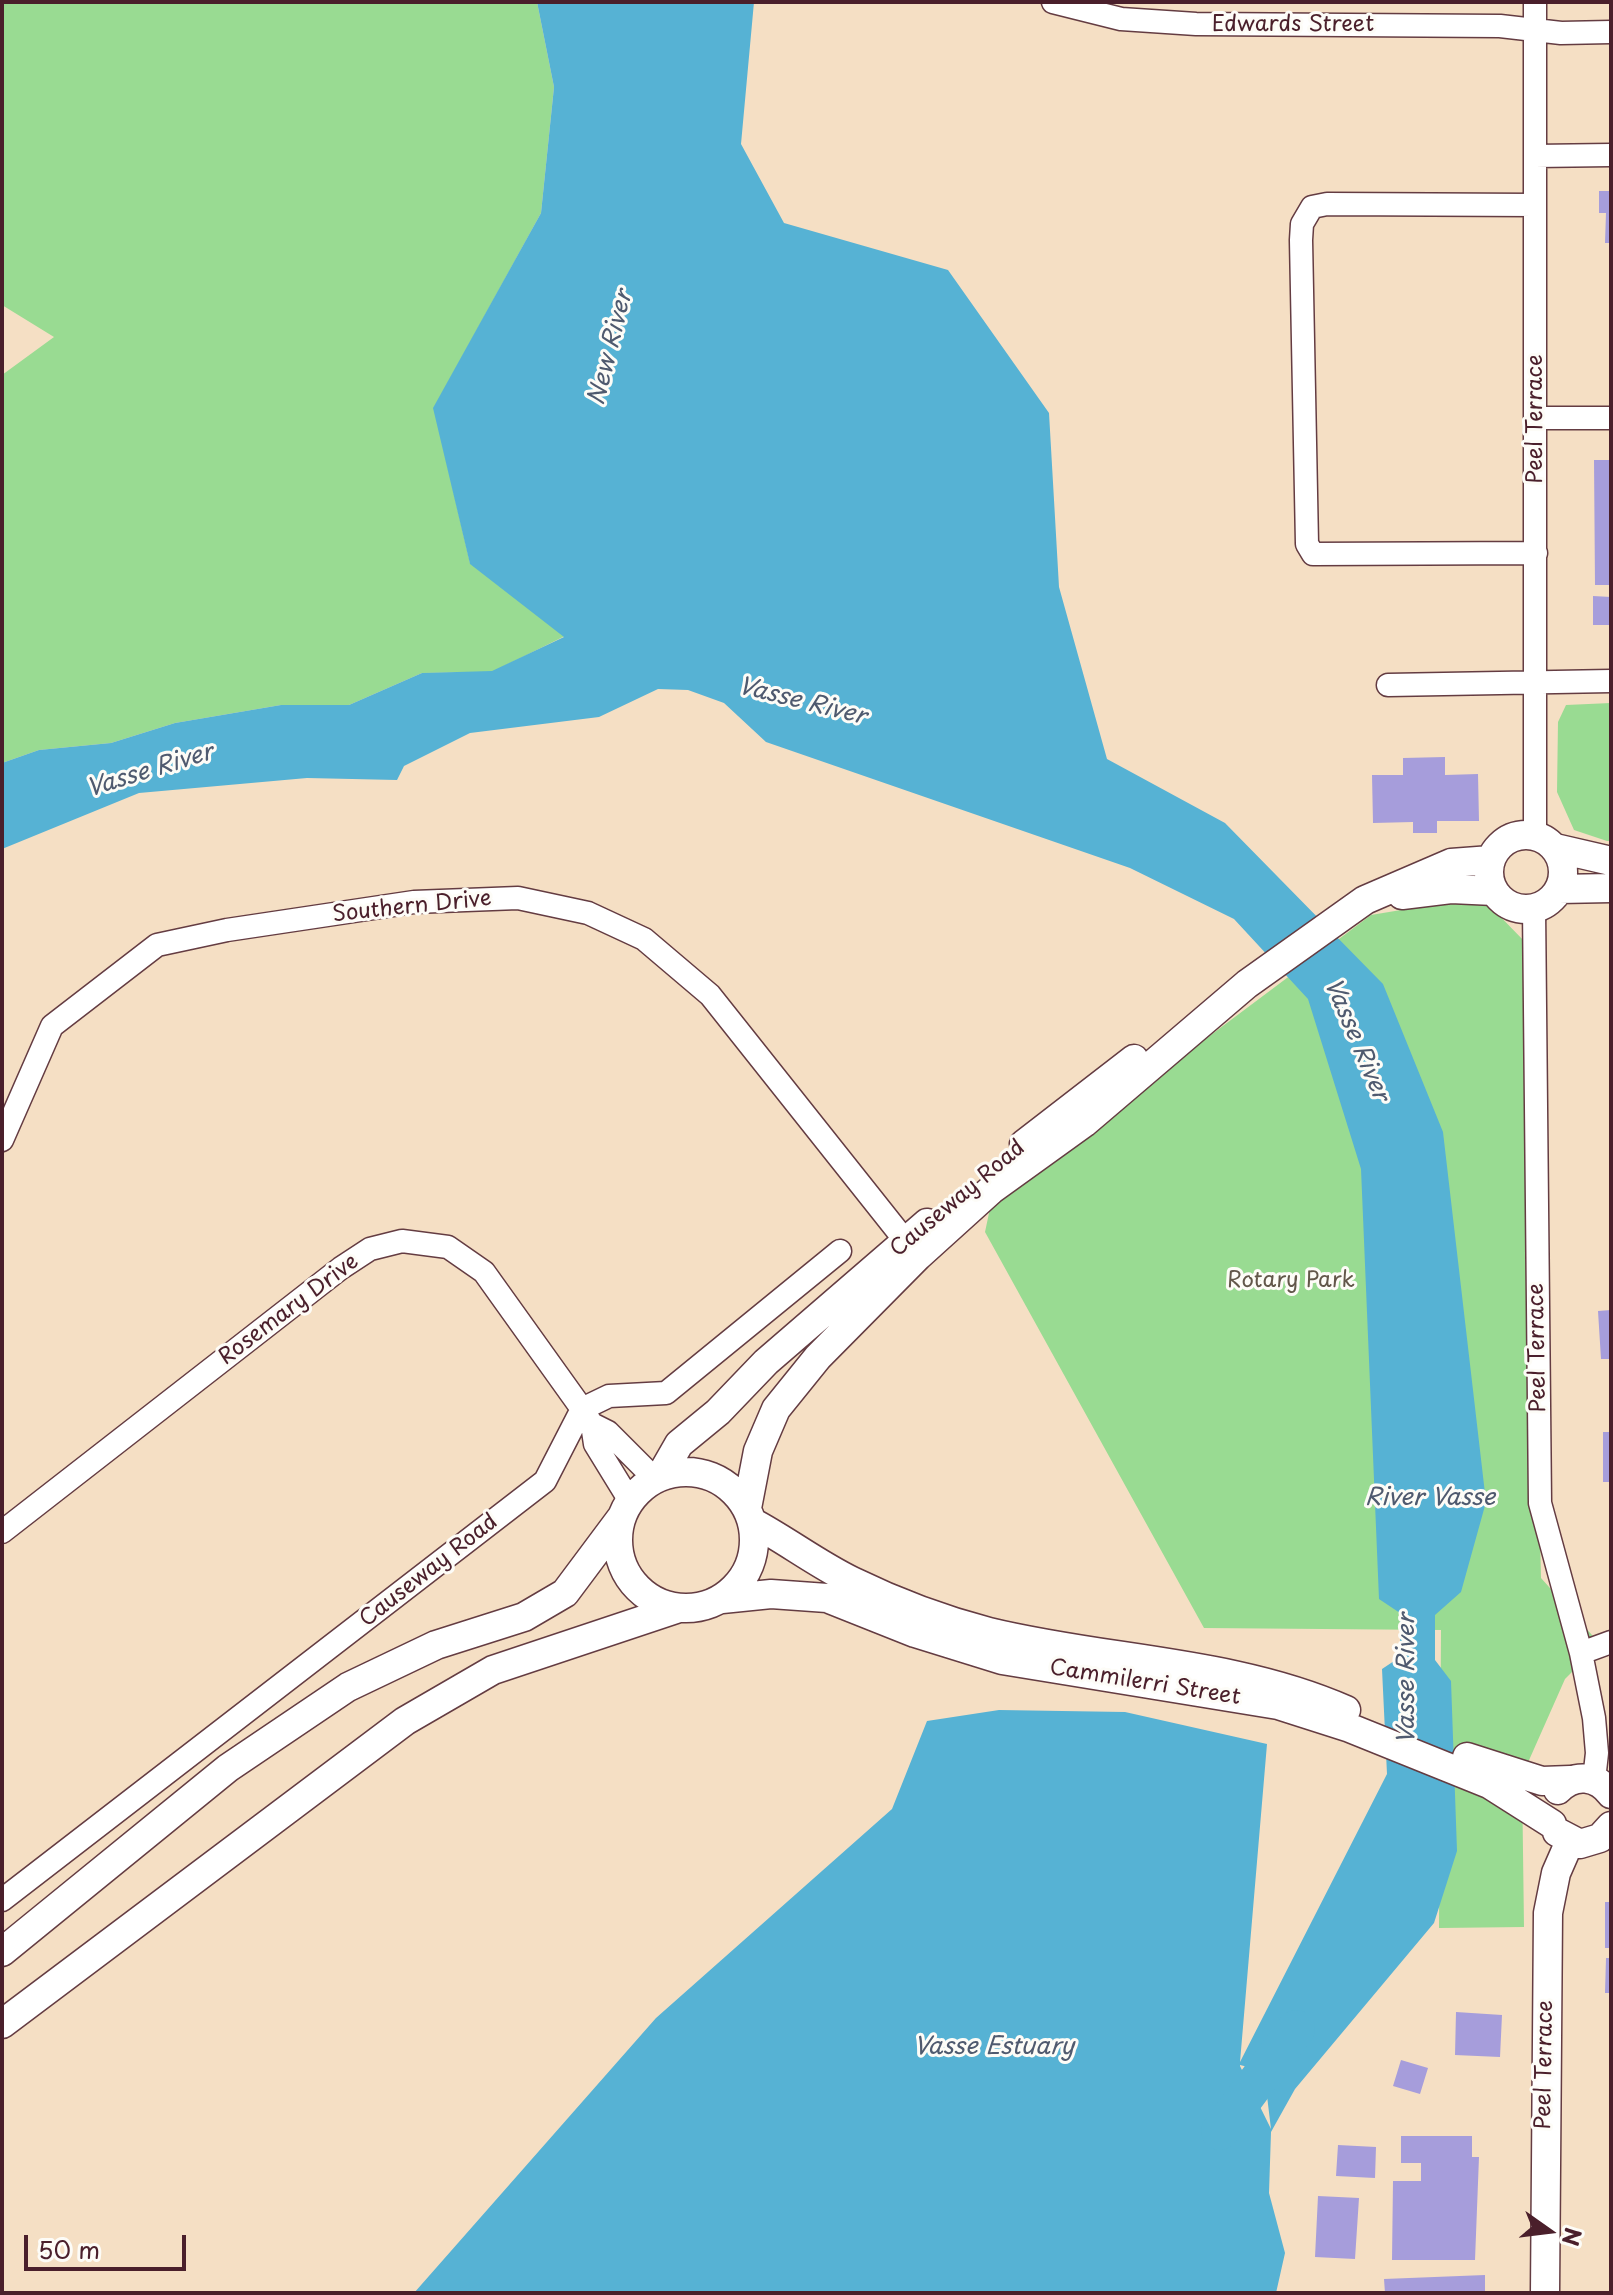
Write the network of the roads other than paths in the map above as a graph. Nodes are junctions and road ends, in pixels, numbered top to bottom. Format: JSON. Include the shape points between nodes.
{"nodes":[{"id":1,"x":1053,"y":2,"type":"edge"},
{"id":2,"x":1535,"y":2,"type":"edge"},
{"id":3,"x":1535,"y":30,"type":"junction"},
{"id":4,"x":1611,"y":32,"type":"edge"},
{"id":5,"x":1611,"y":155,"type":"edge"},
{"id":6,"x":1535,"y":156,"type":"junction"},
{"id":7,"x":1535,"y":205,"type":"junction"},
{"id":8,"x":1536,"y":418,"type":"junction"},
{"id":9,"x":1611,"y":418,"type":"edge"},
{"id":10,"x":1536,"y":553,"type":"junction"},
{"id":11,"x":1611,"y":681,"type":"edge"},
{"id":12,"x":1536,"y":682,"type":"junction"},
{"id":13,"x":1388,"y":685,"type":"dead end"},
{"id":14,"x":1545,"y":842,"type":"junction"},
{"id":15,"x":1491,"y":860,"type":"junction"},
{"id":16,"x":1611,"y":861,"type":"edge"},
{"id":17,"x":1611,"y":888,"type":"edge"},
{"id":18,"x":1559,"y":889,"type":"junction"},
{"id":19,"x":1494,"y":891,"type":"junction"},
{"id":20,"x":1365,"y":900,"type":"junction"},
{"id":21,"x":1534,"y":908,"type":"junction"},
{"id":22,"x":2,"y":1140,"type":"edge"},
{"id":23,"x":912,"y":1249,"type":"junction"},
{"id":24,"x":840,"y":1251,"type":"dead end"},
{"id":25,"x":587,"y":1417,"type":"junction"},
{"id":26,"x":658,"y":1478,"type":"junction"},
{"id":27,"x":625,"y":1510,"type":"junction"},
{"id":28,"x":750,"y":1515,"type":"junction"},
{"id":29,"x":2,"y":1532,"type":"edge"},
{"id":30,"x":722,"y":1599,"type":"junction"},
{"id":31,"x":676,"y":1609,"type":"junction"},
{"id":32,"x":1611,"y":1642,"type":"edge"},
{"id":33,"x":1581,"y":1653,"type":"junction"},
{"id":34,"x":1352,"y":1721,"type":"junction"},
{"id":35,"x":1476,"y":1770,"type":"junction"},
{"id":36,"x":1592,"y":1785,"type":"edge"},
{"id":37,"x":1611,"y":1826,"type":"edge"},
{"id":38,"x":1561,"y":1833,"type":"junction"},
{"id":39,"x":2,"y":1900,"type":"edge"},
{"id":40,"x":2,"y":1952,"type":"edge"},
{"id":41,"x":2,"y":2024,"type":"edge"},
{"id":42,"x":1545,"y":2293,"type":"edge"}],
"edges":[{"from":1,"to":3,"type":"street","name":"Edwards Street","via":[[1121,19],[1196,24]]},
{"from":2,"to":3,"type":"street","name":"Peel Terrace"},
{"from":3,"to":4,"type":"street","name":"Edwards Street"},
{"from":3,"to":6,"type":"street","name":"Peel Terrace"},
{"from":5,"to":6,"type":"street"},
{"from":6,"to":7,"type":"street","name":"Peel Terrace"},
{"from":7,"to":8,"type":"street","name":"Peel Terrace"},
{"from":7,"to":10,"type":"street","via":[[1327,204],[1312,207],[1302,224],[1301,240],[1307,544],[1313,554]]},
{"from":8,"to":9,"type":"street"},
{"from":8,"to":10,"type":"street","name":"Peel Terrace"},
{"from":10,"to":12,"type":"street","name":"Peel Terrace"},
{"from":11,"to":12,"type":"street"},
{"from":12,"to":13,"type":"street"},
{"from":12,"to":14,"type":"street","name":"Peel Terrace"},
{"from":14,"to":15,"type":"main road","via":[[1521,835],[1507,840]]},
{"from":14,"to":16,"type":"main road"},
{"from":14,"to":18,"type":"main road","via":[[1563,867]]},
{"from":15,"to":19,"type":"main road"},
{"from":15,"to":20,"type":"main road","name":"Causeway Road","via":[[1451,863]]},
{"from":17,"to":18,"type":"main road"},
{"from":18,"to":21,"type":"main road"},
{"from":19,"to":20,"type":"main road","name":"Causeway Road","via":[[1451,889]]},
{"from":19,"to":21,"type":"main road","via":[[1508,905]]},
{"from":20,"to":23,"type":"main road","name":"Causeway Road","via":[[1247,984],[1084,1123]]},
{"from":21,"to":33,"type":"street","name":"Peel Terrace","via":[[1540,1503]]},
{"from":22,"to":23,"type":"street","name":"Southern Drive","via":[[52,1026],[157,945],[414,902],[518,898],[588,913],[644,939],[710,995]]},
{"from":23,"to":26,"type":"main road","name":"Causeway Road","via":[[766,1362],[679,1444]]},
{"from":23,"to":28,"type":"main road","name":"Causeway Road","via":[[776,1409],[758,1451]]},
{"from":24,"to":25,"type":"street","via":[[666,1393],[609,1396]]},
{"from":25,"to":26,"type":"street","name":"Rosemary Drive"},
{"from":25,"to":27,"type":"street","name":"Rosemary Drive"},
{"from":25,"to":29,"type":"street","name":"Rosemary Drive","via":[[484,1272],[448,1247],[402,1241],[370,1249],[341,1268]]},
{"from":25,"to":39,"type":"street","name":"Causeway Road","via":[[545,1481]]},
{"from":26,"to":27,"type":"main road"},
{"from":26,"to":28,"type":"main road","via":[[690,1472],[719,1480],[735,1492]]},
{"from":27,"to":31,"type":"main road","via":[[617,1538],[627,1576],[649,1597]]},
{"from":27,"to":40,"type":"main road","via":[[565,1593],[524,1617],[436,1645],[348,1687],[228,1768]]},
{"from":28,"to":30,"type":"main road","via":[[755,1539],[746,1573]]},
{"from":28,"to":34,"type":"main road","name":"Cammilerri Street","via":[[851,1581],[928,1613],[990,1632],[1252,1677],[1310,1694]]},
{"from":30,"to":31,"type":"main road"},
{"from":30,"to":34,"type":"main road","name":"Cammilerri Street","via":[[771,1594],[827,1598],[1002,1660]]},
{"from":31,"to":41,"type":"main road","via":[[493,1670],[405,1721]]},
{"from":32,"to":33,"type":"street"},
{"from":33,"to":36,"type":"street","name":"Peel Terrace","via":[[1597,1753]]},
{"from":34,"to":35,"type":"main road","name":"Cammilerri Street"},
{"from":35,"to":36,"type":"main road","name":"Cammilerri Street"},
{"from":35,"to":38,"type":"main road","name":"Cammilerri Street"},
{"from":36,"to":38,"type":"main road","name":"Peel Terrace","via":[[1554,1793],[1550,1814]]},
{"from":37,"to":38,"type":"main road","via":[[1591,1843]]},
{"from":38,"to":42,"type":"main road","name":"Peel Terrace","via":[[1548,1913]]}]}
